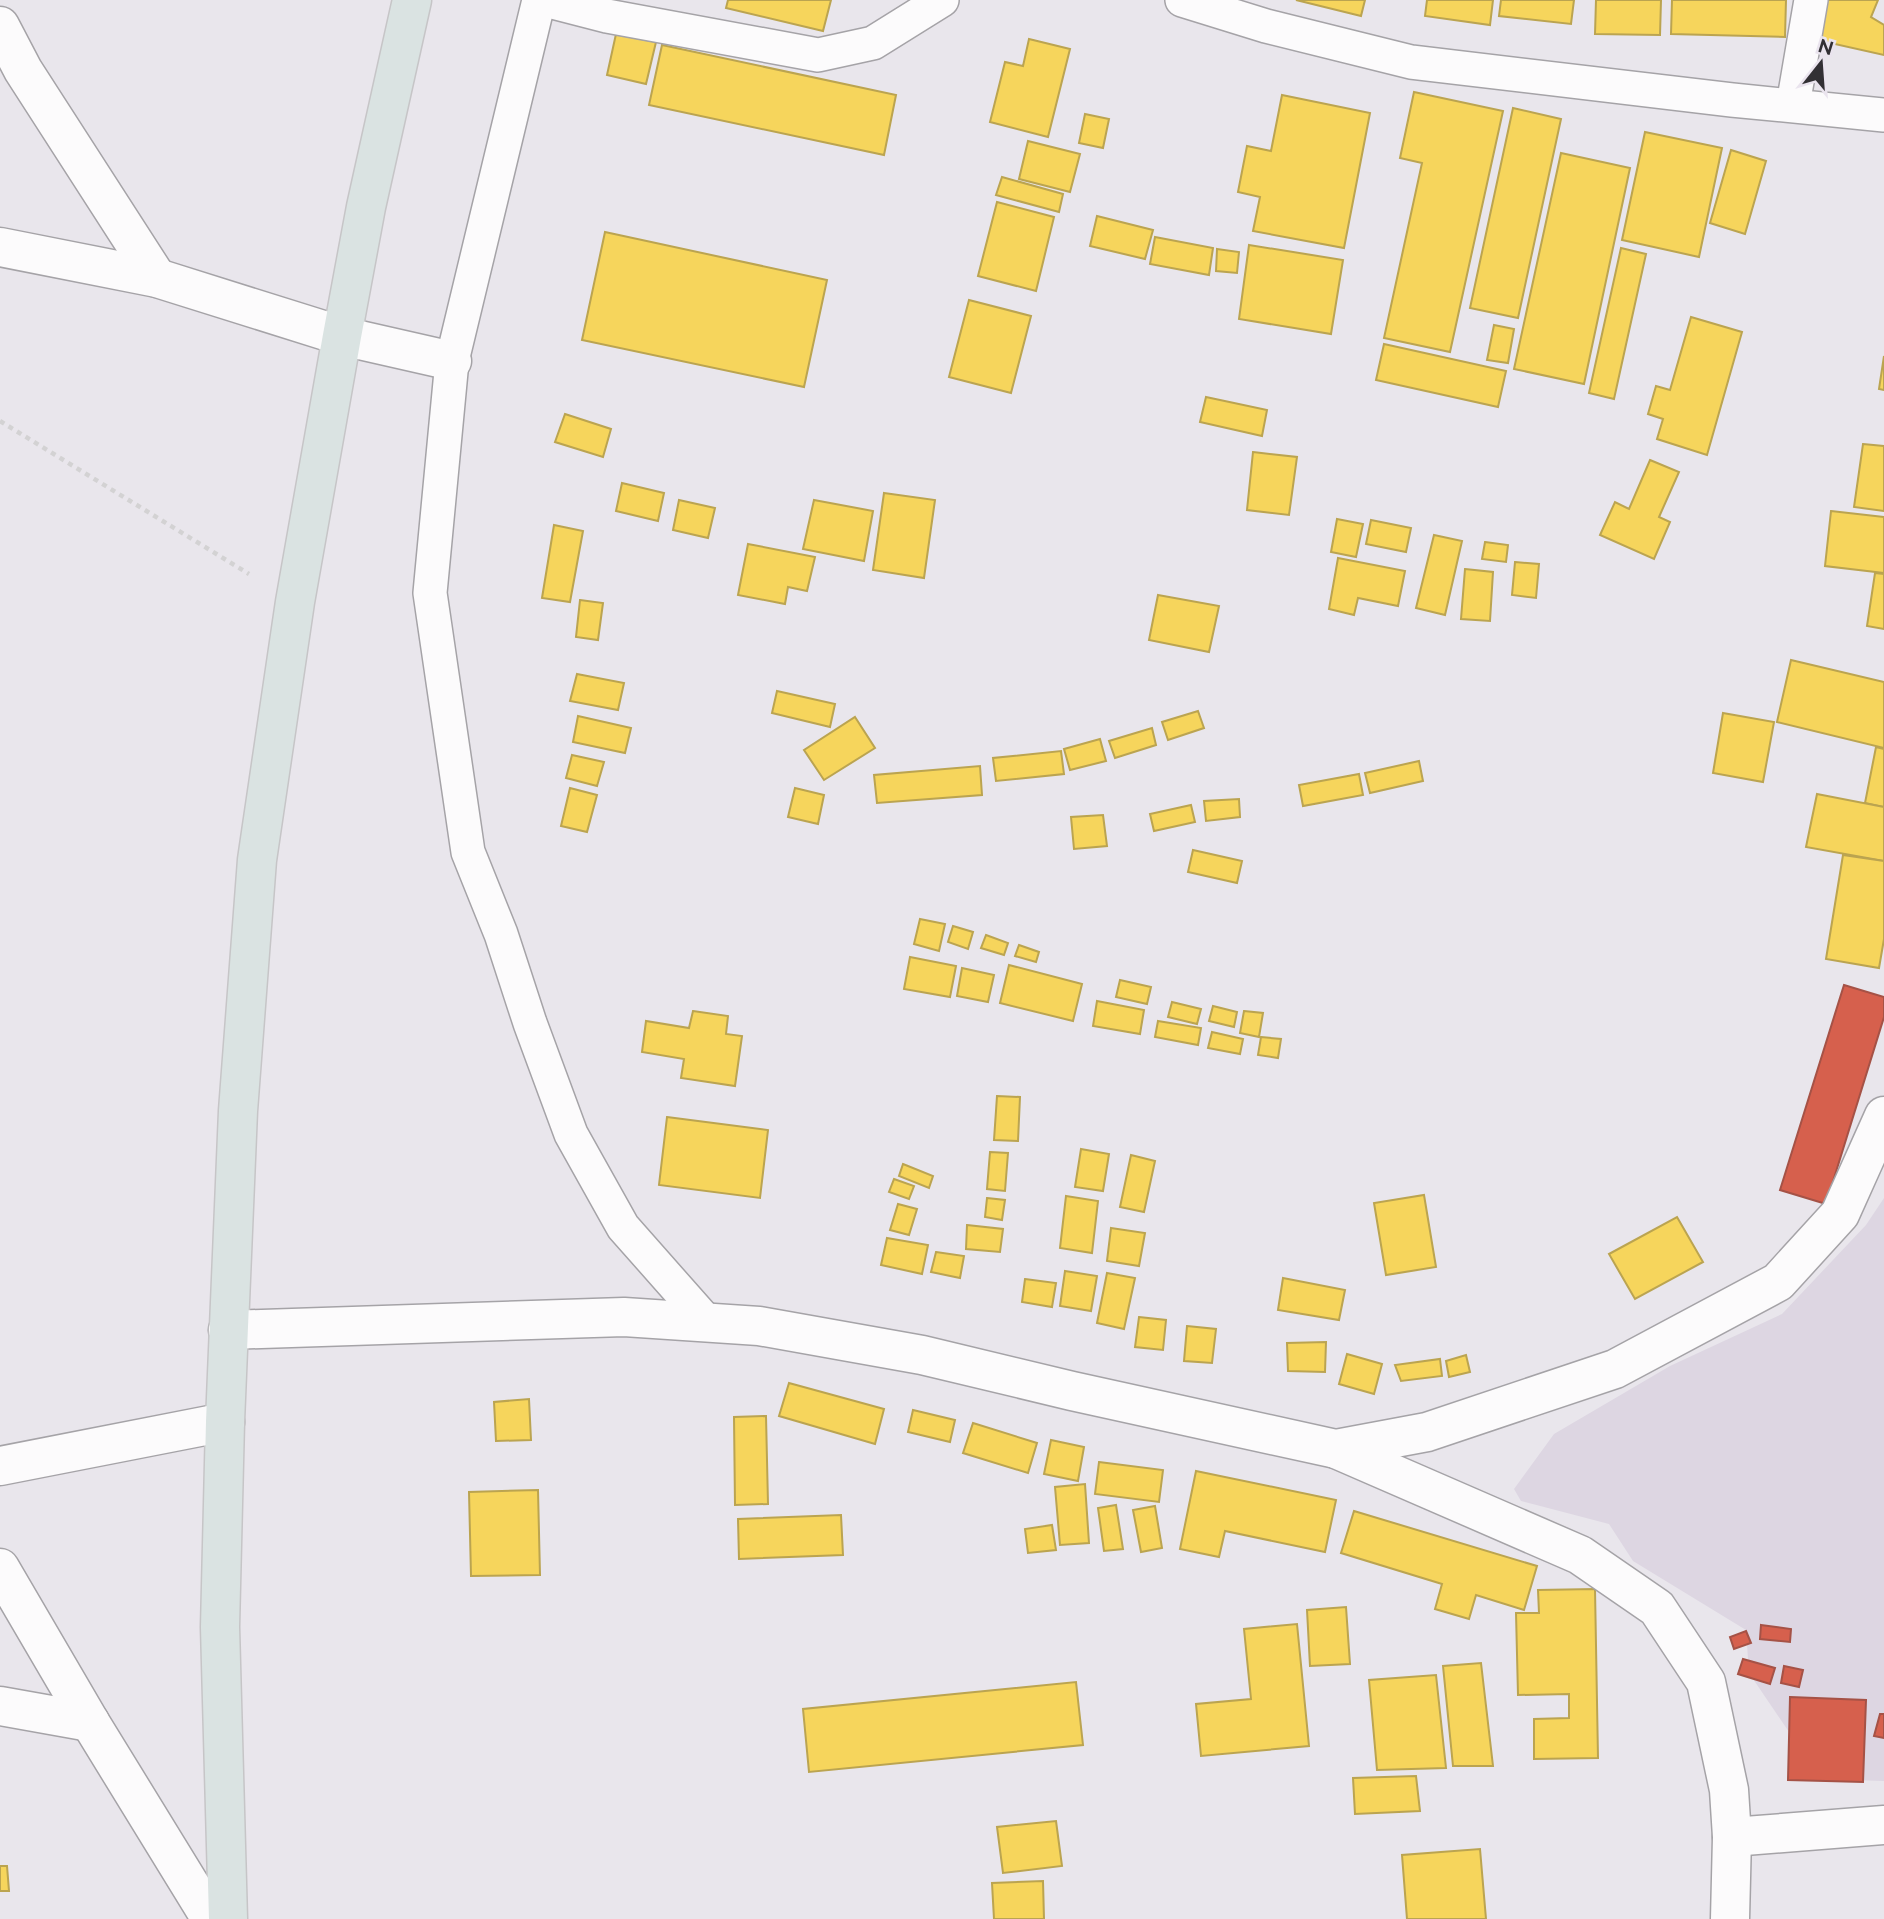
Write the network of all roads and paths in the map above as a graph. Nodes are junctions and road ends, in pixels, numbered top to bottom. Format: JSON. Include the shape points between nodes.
{"nodes":[{"id":1,"x":412,"y":0,"type":"edge"},
{"id":2,"x":539,"y":0,"type":"edge"},
{"id":3,"x":545,"y":0,"type":"edge"},
{"id":4,"x":942,"y":0,"type":"edge"},
{"id":5,"x":1182,"y":0,"type":"edge"},
{"id":6,"x":1811,"y":0,"type":"edge"},
{"id":7,"x":0,"y":26,"type":"edge"},
{"id":8,"x":1793,"y":105,"type":"junction"},
{"id":9,"x":1884,"y":115,"type":"edge"},
{"id":10,"x":0,"y":247,"type":"edge"},
{"id":11,"x":157,"y":278,"type":"junction"},
{"id":12,"x":342,"y":336,"type":"junction"},
{"id":13,"x":452,"y":361,"type":"junction"},
{"id":14,"x":0,"y":421,"type":"edge"},
{"id":15,"x":295,"y":602,"type":"junction"},
{"id":16,"x":1884,"y":1116,"type":"edge"},
{"id":17,"x":707,"y":1322,"type":"junction"},
{"id":18,"x":228,"y":1330,"type":"junction"},
{"id":19,"x":225,"y":1422,"type":"junction"},
{"id":20,"x":1336,"y":1449,"type":"junction"},
{"id":21,"x":0,"y":1466,"type":"edge"},
{"id":22,"x":0,"y":1568,"type":"edge"},
{"id":23,"x":0,"y":1706,"type":"edge"},
{"id":24,"x":90,"y":1722,"type":"junction"},
{"id":25,"x":1884,"y":1825,"type":"edge"},
{"id":26,"x":1731,"y":1837,"type":"junction"},
{"id":27,"x":211,"y":1919,"type":"edge"},
{"id":28,"x":228,"y":1919,"type":"edge"},
{"id":29,"x":1730,"y":1919,"type":"edge"}],
"edges":[{"from":1,"to":12,"type":"main road"},
{"from":2,"to":13,"type":"lane"},
{"from":3,"to":4,"type":"lane","via":[[818,55],[873,43]]},
{"from":5,"to":8,"type":"lane","via":[[1411,62]]},
{"from":6,"to":8,"type":"lane"},
{"from":7,"to":11,"type":"street"},
{"from":8,"to":9,"type":"lane"},
{"from":10,"to":11,"type":"street"},
{"from":11,"to":12,"type":"street"},
{"from":12,"to":13,"type":"street"},
{"from":12,"to":15,"type":"main road"},
{"from":13,"to":17,"type":"lane","via":[[430,593],[468,852],[572,1134],[623,1227]]},
{"from":14,"to":15,"type":"path"},
{"from":15,"to":18,"type":"main road","via":[[257,860],[237,1111]]},
{"from":16,"to":20,"type":"street","via":[[1840,1214],[1778,1282],[1615,1369],[1427,1432]]},
{"from":17,"to":18,"type":"street","via":[[624,1317]]},
{"from":17,"to":20,"type":"street","via":[[758,1326],[922,1355]]},
{"from":18,"to":19,"type":"main road"},
{"from":19,"to":21,"type":"street"},
{"from":19,"to":28,"type":"main road","via":[[220,1627]]},
{"from":20,"to":26,"type":"street","via":[[1580,1555],[1657,1608],[1706,1682],[1729,1790]]},
{"from":22,"to":24,"type":"street"},
{"from":23,"to":24,"type":"street"},
{"from":24,"to":27,"type":"street"},
{"from":25,"to":26,"type":"street"},
{"from":26,"to":29,"type":"street"}]}
